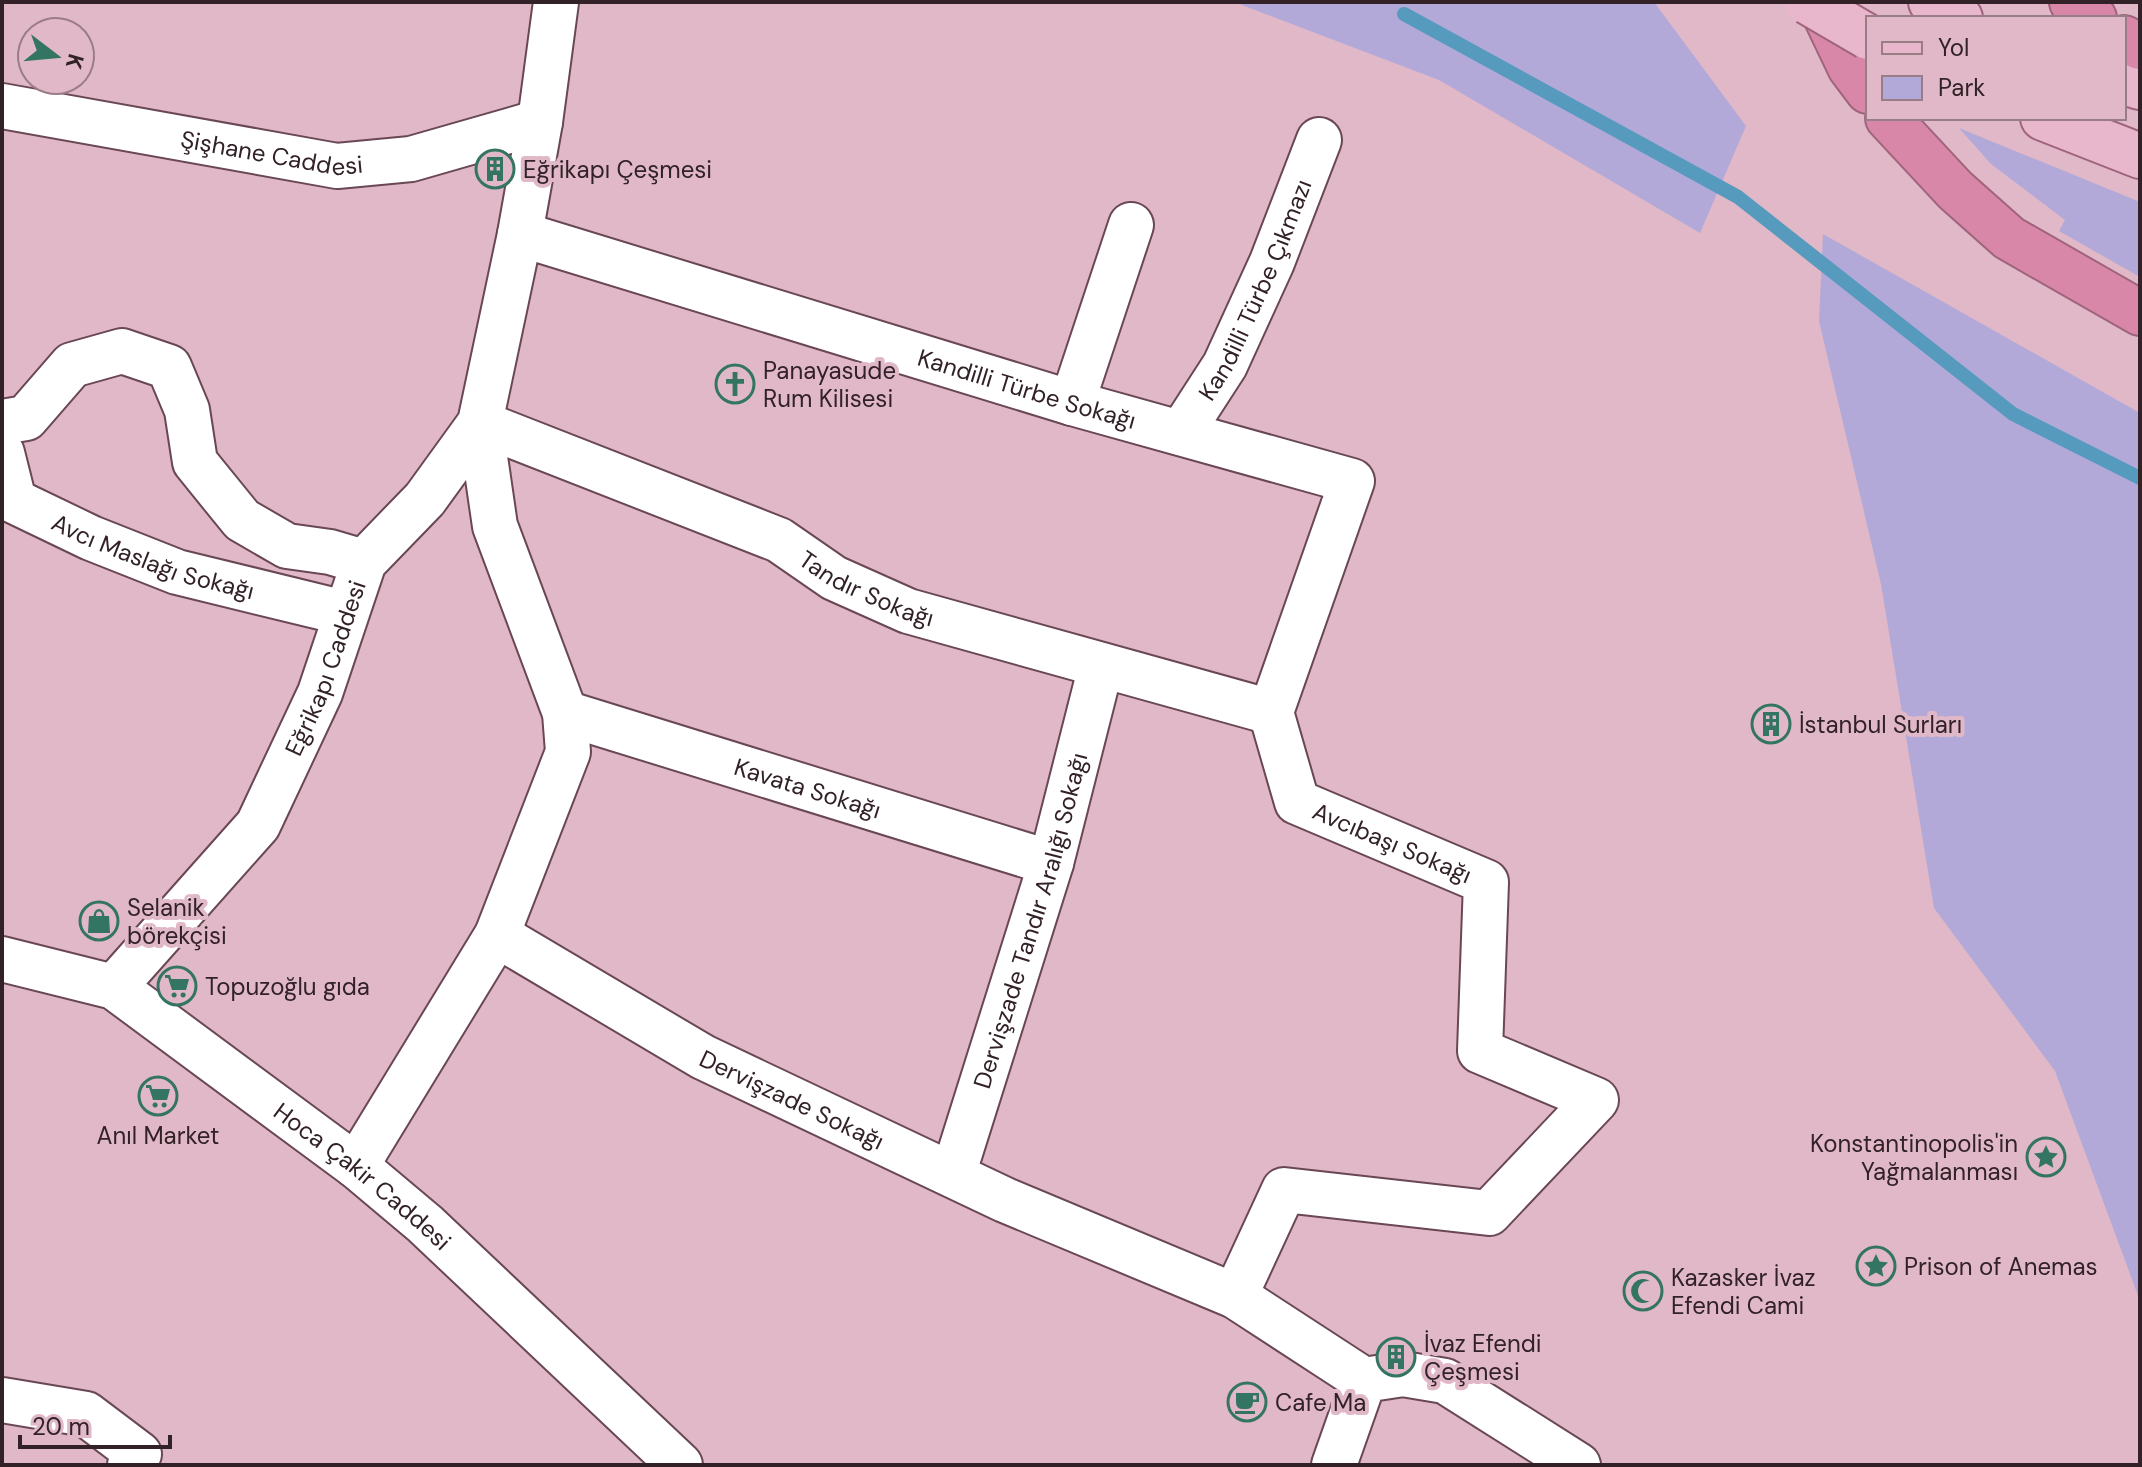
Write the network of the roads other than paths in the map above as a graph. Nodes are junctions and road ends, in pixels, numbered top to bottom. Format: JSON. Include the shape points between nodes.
{"nodes":[{"id":1,"x":556,"y":2,"type":"edge"},
{"id":2,"x":1808,"y":2,"type":"edge"},
{"id":3,"x":1819,"y":2,"type":"edge"},
{"id":4,"x":1931,"y":2,"type":"edge"},
{"id":5,"x":2072,"y":2,"type":"edge"},
{"id":6,"x":1956,"y":16,"type":"edge"},
{"id":7,"x":2091,"y":16,"type":"edge"},
{"id":8,"x":1866,"y":36,"type":"edge"},
{"id":9,"x":1866,"y":88,"type":"edge"},
{"id":10,"x":2,"y":106,"type":"edge"},
{"id":11,"x":1890,"y":120,"type":"edge"},
{"id":12,"x":2048,"y":120,"type":"edge"},
{"id":13,"x":540,"y":122,"type":"junction"},
{"id":14,"x":1319,"y":140,"type":"dead end"},
{"id":15,"x":2140,"y":156,"type":"edge"},
{"id":16,"x":1131,"y":225,"type":"dead end"},
{"id":17,"x":520,"y":234,"type":"junction"},
{"id":18,"x":2140,"y":313,"type":"edge"},
{"id":19,"x":1072,"y":403,"type":"junction"},
{"id":20,"x":2,"y":422,"type":"edge"},
{"id":21,"x":480,"y":423,"type":"junction"},
{"id":22,"x":1181,"y":433,"type":"junction"},
{"id":23,"x":2,"y":453,"type":"edge"},
{"id":24,"x":364,"y":562,"type":"junction"},
{"id":25,"x":345,"y":613,"type":"junction"},
{"id":26,"x":1101,"y":666,"type":"junction"},
{"id":27,"x":1271,"y":712,"type":"junction"},
{"id":28,"x":565,"y":713,"type":"junction"},
{"id":29,"x":1051,"y":863,"type":"junction"},
{"id":30,"x":497,"y":935,"type":"junction"},
{"id":31,"x":2,"y":959,"type":"edge"},
{"id":32,"x":114,"y":987,"type":"junction"},
{"id":33,"x":356,"y":1166,"type":"junction"},
{"id":34,"x":953,"y":1175,"type":"junction"},
{"id":35,"x":1235,"y":1296,"type":"junction"},
{"id":36,"x":1364,"y":1380,"type":"junction"},
{"id":37,"x":2,"y":1400,"type":"edge"},
{"id":38,"x":130,"y":1465,"type":"edge"},
{"id":39,"x":680,"y":1465,"type":"edge"},
{"id":40,"x":1334,"y":1465,"type":"edge"},
{"id":41,"x":1578,"y":1465,"type":"edge"}],
"edges":[{"from":1,"to":13,"type":"street","name":"Eğrikapı Caddesi"},
{"from":2,"to":8,"type":"main road","bridge":true},
{"from":3,"to":9,"type":"highway"},
{"from":4,"to":6,"type":"main road"},
{"from":5,"to":7,"type":"highway"},
{"from":10,"to":13,"type":"street","name":"Şişhane Caddesi","via":[[337,166],[411,159]]},
{"from":11,"to":18,"type":"highway","via":[[2009,238]]},
{"from":12,"to":15,"type":"main road"},
{"from":13,"to":17,"type":"street","name":"Eğrikapı Caddesi"},
{"from":14,"to":22,"type":"street","name":"Kandilli Türbe Çıkmazı","via":[[1225,365]]},
{"from":16,"to":19,"type":"street"},
{"from":17,"to":19,"type":"street","name":"Kandilli Türbe Sokağı"},
{"from":17,"to":21,"type":"street","name":"Eğrikapı Caddesi"},
{"from":19,"to":22,"type":"street","name":"Kandilli Türbe Sokağı"},
{"from":20,"to":24,"type":"street","via":[[26,418],[72,365],[122,351],[169,367],[187,410],[195,462],[242,520],[287,546]]},
{"from":21,"to":24,"type":"street","name":"Eğrikapı Caddesi","via":[[425,499]]},
{"from":21,"to":26,"type":"street","name":"Tandır Sokağı","via":[[779,540],[834,578],[908,611]]},
{"from":21,"to":28,"type":"street","via":[[495,526]]},
{"from":22,"to":27,"type":"street","name":"Kandilli Türbe Sokağı","via":[[1352,481]]},
{"from":23,"to":25,"type":"street","name":"Avcı Maslağı Sokağı","via":[[14,501],[91,538],[177,572]]},
{"from":24,"to":25,"type":"street","name":"Eğrikapı Caddesi"},
{"from":25,"to":32,"type":"street","name":"Eğrikapı Caddesi","via":[[320,693],[258,825]]},
{"from":26,"to":27,"type":"street","name":"Tandır Sokağı"},
{"from":26,"to":29,"type":"street","name":"Dervişzade Tandır Aralığı Sokağı"},
{"from":27,"to":35,"type":"street","name":"Avcıbaşı Sokağı","via":[[1297,802],[1486,882],[1480,1051],[1596,1100],[1489,1213],[1284,1190]]},
{"from":28,"to":29,"type":"street","name":"Kavata Sokağı"},
{"from":28,"to":30,"type":"street","via":[[568,752]]},
{"from":29,"to":34,"type":"street","name":"Dervişzade Tandır Aralığı Sokağı"},
{"from":30,"to":33,"type":"street"},
{"from":30,"to":34,"type":"street","name":"Dervişzade Sokağı","via":[[703,1057]]},
{"from":31,"to":32,"type":"street","name":"Hoca Çakir Caddesi"},
{"from":32,"to":33,"type":"street","name":"Hoca Çakir Caddesi"},
{"from":33,"to":39,"type":"street","name":"Hoca Çakir Caddesi","via":[[425,1224]]},
{"from":34,"to":35,"type":"street","name":"Dervişzade Sokağı"},
{"from":35,"to":36,"type":"street","name":"Dervişzade Sokağı"},
{"from":36,"to":40,"type":"street"},
{"from":36,"to":41,"type":"street","via":[[1403,1374],[1445,1381]]},
{"from":37,"to":38,"type":"street","via":[[86,1414],[139,1454]]}]}
